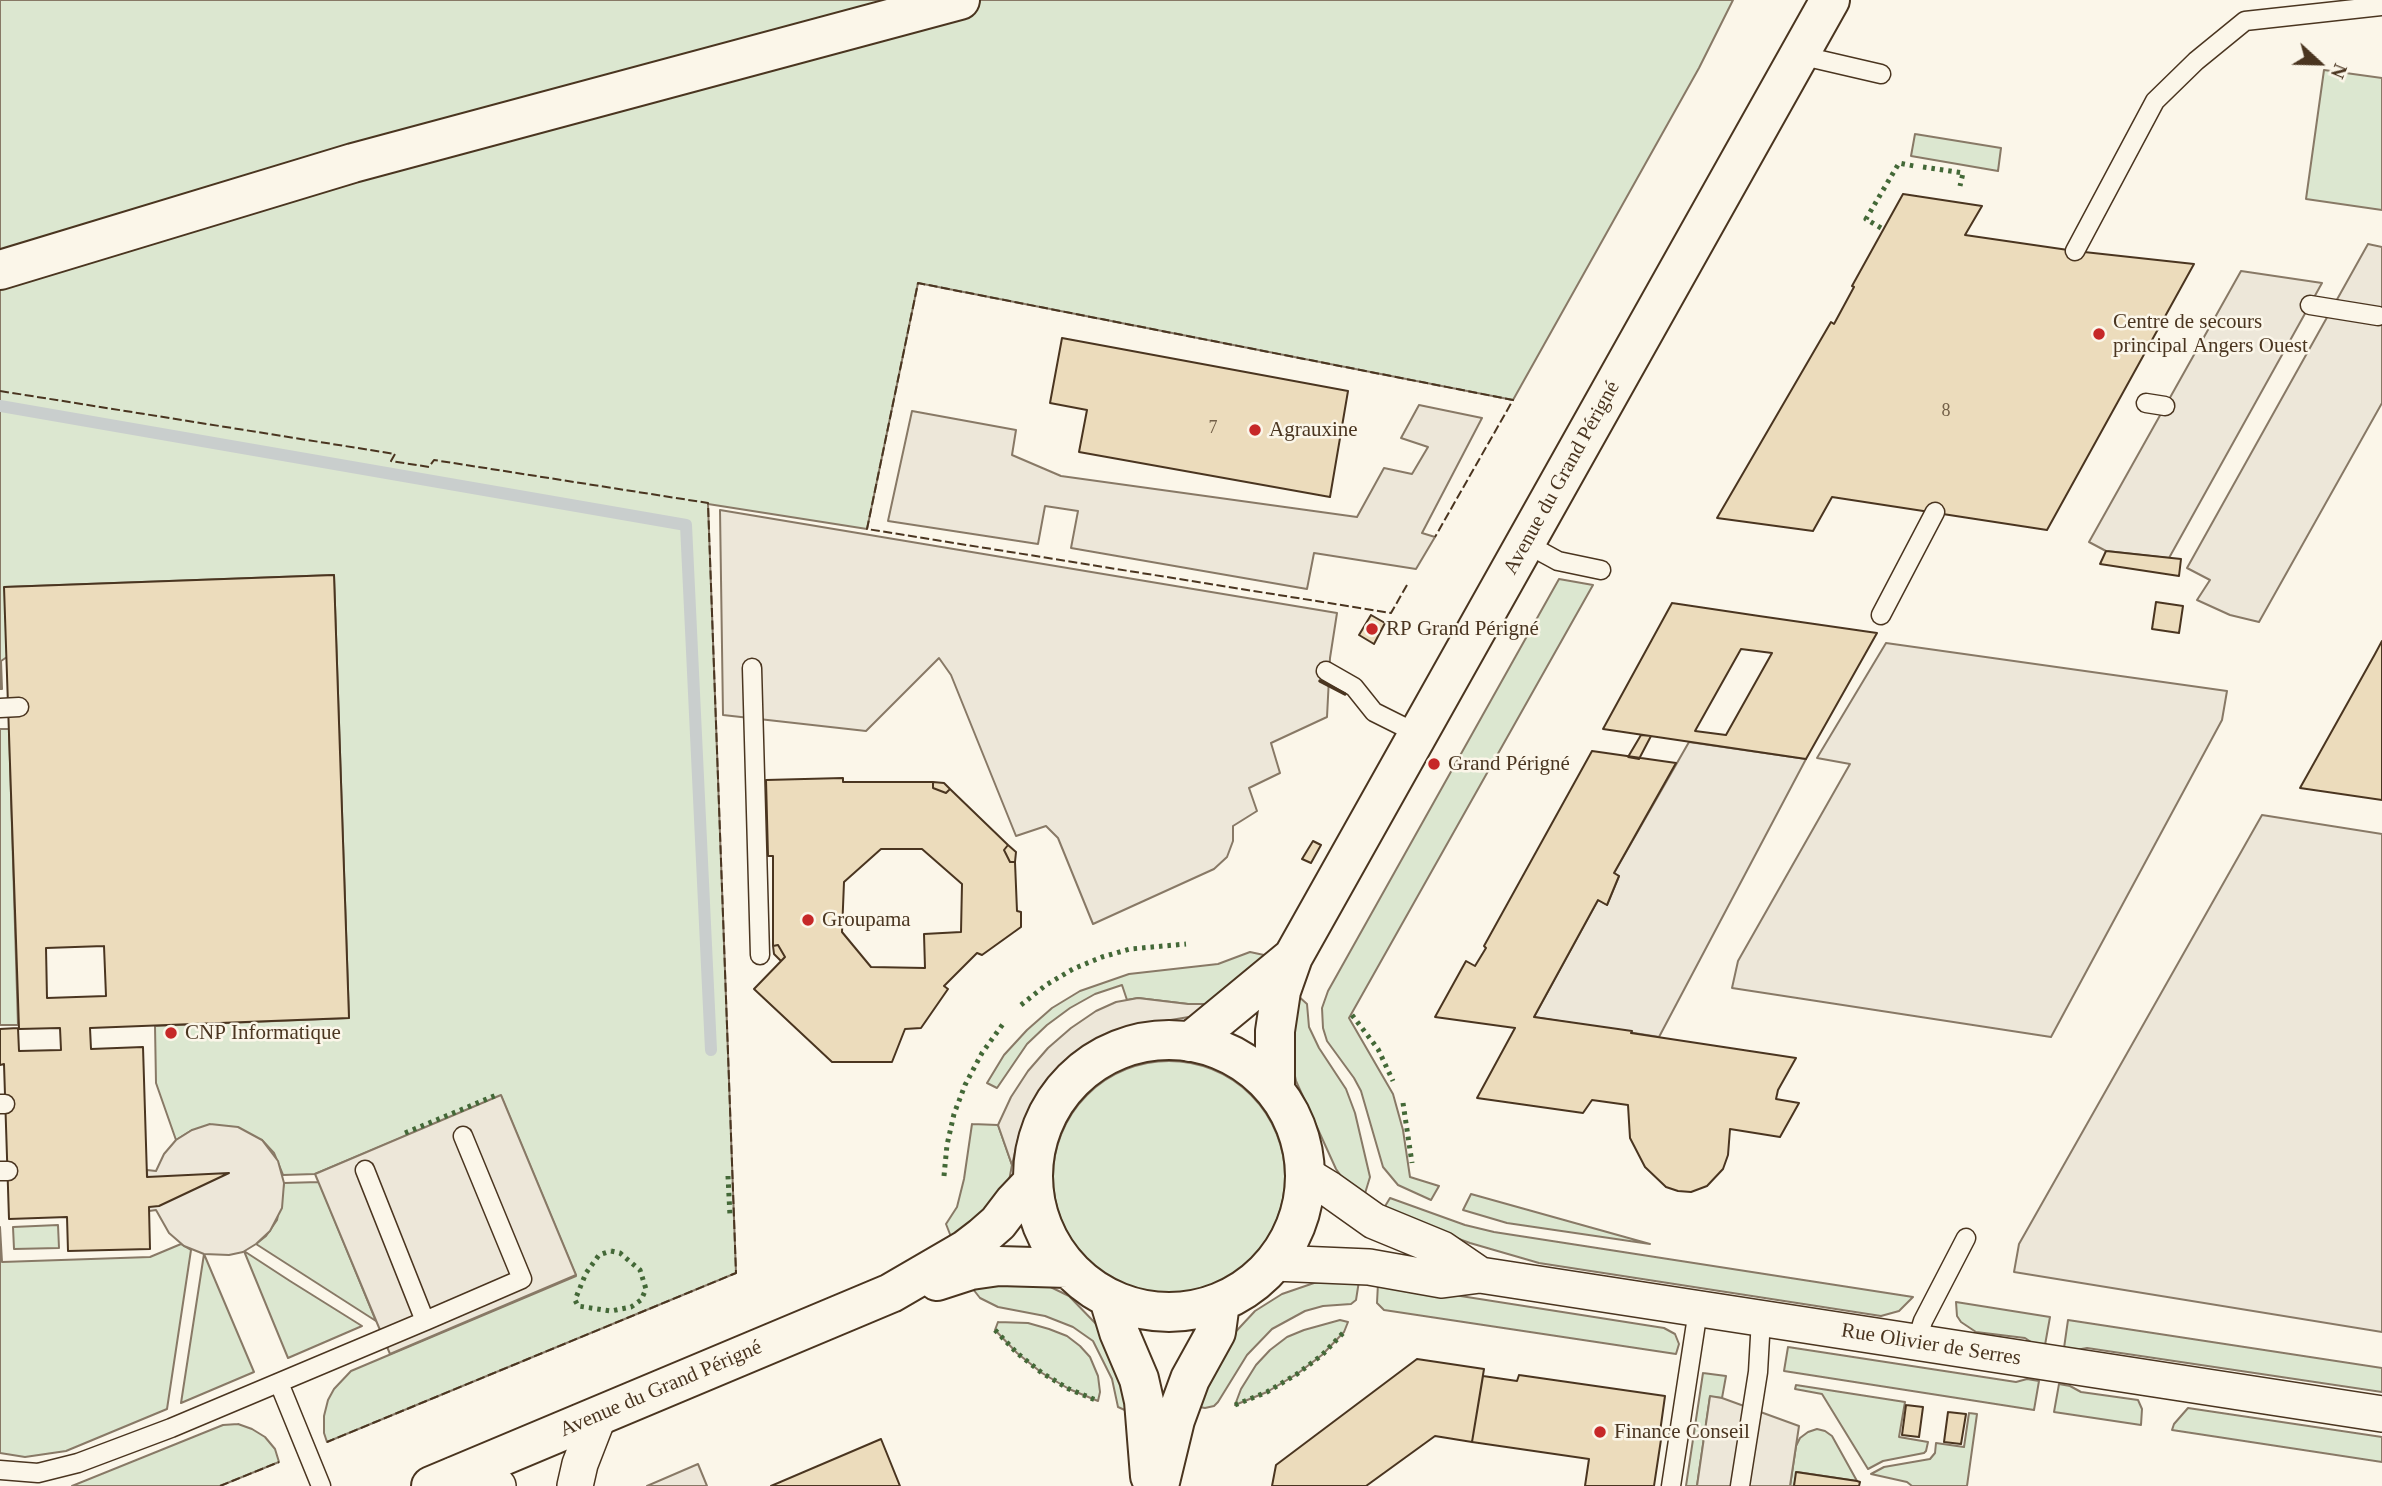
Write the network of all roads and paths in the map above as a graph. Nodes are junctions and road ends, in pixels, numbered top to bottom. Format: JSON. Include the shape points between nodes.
{"nodes":[{"id":1,"x":960,"y":0,"type":"edge"},
{"id":2,"x":1830,"y":0,"type":"edge"},
{"id":3,"x":2382,"y":6,"type":"edge"},
{"id":4,"x":1799,"y":55,"type":"junction"},
{"id":5,"x":1881,"y":74,"type":"dead end"},
{"id":6,"x":2074,"y":251,"type":"dead end"},
{"id":7,"x":0,"y":270,"type":"edge"},
{"id":8,"x":2310,"y":305,"type":"dead end"},
{"id":9,"x":2378,"y":316,"type":"dead end"},
{"id":10,"x":2146,"y":403,"type":"dead end"},
{"id":11,"x":2165,"y":405,"type":"dead end"},
{"id":12,"x":1935,"y":512,"type":"dead end"},
{"id":13,"x":1525,"y":544,"type":"junction"},
{"id":14,"x":1601,"y":570,"type":"dead end"},
{"id":15,"x":1881,"y":615,"type":"dead end"},
{"id":16,"x":752,"y":668,"type":"dead end"},
{"id":17,"x":1326,"y":671,"type":"dead end"},
{"id":18,"x":19,"y":707,"type":"dead end"},
{"id":19,"x":0,"y":708,"type":"edge"},
{"id":20,"x":1418,"y":734,"type":"junction"},
{"id":21,"x":760,"y":955,"type":"dead end"},
{"id":22,"x":1293,"y":957,"type":"junction"},
{"id":23,"x":1190,"y":1042,"type":"junction"},
{"id":24,"x":1275,"y":1090,"type":"junction"},
{"id":25,"x":463,"y":1136,"type":"dead end"},
{"id":26,"x":366,"y":1170,"type":"dead end"},
{"id":27,"x":1306,"y":1175,"type":"junction"},
{"id":28,"x":1033,"y":1182,"type":"junction"},
{"id":29,"x":1966,"y":1238,"type":"dead end"},
{"id":30,"x":1274,"y":1263,"type":"junction"},
{"id":31,"x":1068,"y":1268,"type":"junction"},
{"id":32,"x":1480,"y":1275,"type":"junction"},
{"id":33,"x":891,"y":1293,"type":"junction"},
{"id":34,"x":1109,"y":1299,"type":"junction"},
{"id":35,"x":1220,"y":1303,"type":"junction"},
{"id":36,"x":1698,"y":1310,"type":"junction"},
{"id":37,"x":1761,"y":1319,"type":"junction"},
{"id":38,"x":425,"y":1321,"type":"junction"},
{"id":39,"x":1916,"y":1343,"type":"junction"},
{"id":40,"x":279,"y":1383,"type":"junction"},
{"id":41,"x":2382,"y":1414,"type":"edge"},
{"id":42,"x":599,"y":1415,"type":"junction"},
{"id":43,"x":0,"y":1470,"type":"edge"},
{"id":44,"x":443,"y":1481,"type":"edge"},
{"id":45,"x":321,"y":1486,"type":"edge"},
{"id":46,"x":498,"y":1486,"type":"edge"},
{"id":47,"x":575,"y":1486,"type":"edge"},
{"id":48,"x":1150,"y":1486,"type":"edge"},
{"id":49,"x":1159,"y":1486,"type":"edge"},
{"id":50,"x":1671,"y":1486,"type":"edge"},
{"id":51,"x":1740,"y":1486,"type":"edge"}],
"edges":[{"from":1,"to":7,"type":"main road","via":[[353,163]]},
{"from":2,"to":4,"type":"main road","name":"Avenue du Grand Périgné"},
{"from":3,"to":6,"type":"lane","via":[[2245,21],[2155,101]]},
{"from":4,"to":5,"type":"lane"},
{"from":4,"to":13,"type":"main road","name":"Avenue du Grand Périgné"},
{"from":8,"to":9,"type":"lane"},
{"from":10,"to":11,"type":"lane"},
{"from":12,"to":15,"type":"lane"},
{"from":13,"to":14,"type":"lane","via":[[1558,561]]},
{"from":13,"to":20,"type":"main road","name":"Avenue du Grand Périgné"},
{"from":16,"to":21,"type":"lane"},
{"from":17,"to":20,"type":"lane","via":[[1353,687],[1374,712]]},
{"from":18,"to":19,"type":"lane"},
{"from":20,"to":22,"type":"main road","name":"Avenue du Grand Périgné"},
{"from":22,"to":23,"type":"main road","name":"Avenue du Grand Périgné"},
{"from":22,"to":24,"type":"main road","name":"Avenue du Grand Périgné","via":[[1275,1031]]},
{"from":23,"to":24,"type":"main road","via":[[1237,1058]]},
{"from":23,"to":28,"type":"main road","via":[[1160,1040],[1131,1045],[1103,1057],[1079,1075],[1044,1123],[1035,1152]]},
{"from":24,"to":27,"type":"main road","via":[[1295,1124]]},
{"from":25,"to":38,"type":"lane","via":[[522,1279]]},
{"from":26,"to":38,"type":"lane"},
{"from":27,"to":30,"type":"main road","via":[[1298,1222]]},
{"from":27,"to":32,"type":"street","name":"Rue Olivier de Serres","via":[[1374,1221],[1442,1250]]},
{"from":28,"to":31,"type":"main road","via":[[1044,1228]]},
{"from":28,"to":33,"type":"main road","name":"Avenue du Grand Périgné","via":[[982,1237]]},
{"from":29,"to":39,"type":"lane"},
{"from":30,"to":32,"type":"street","name":"Rue Olivier de Serres","via":[[1369,1267],[1442,1280]]},
{"from":30,"to":35,"type":"main road","via":[[1250,1287]]},
{"from":31,"to":33,"type":"main road","name":"Avenue du Grand Périgné","via":[[999,1266]]},
{"from":31,"to":34,"type":"main road"},
{"from":32,"to":36,"type":"street","name":"Rue Olivier de Serres"},
{"from":33,"to":42,"type":"main road","name":"Avenue du Grand Périgné"},
{"from":34,"to":35,"type":"main road","via":[[1140,1310],[1172,1313]]},
{"from":34,"to":48,"type":"main road","via":[[1141,1390]]},
{"from":35,"to":49,"type":"main road","via":[[1216,1332],[1190,1378],[1175,1420]]},
{"from":36,"to":37,"type":"street","name":"Rue Olivier de Serres"},
{"from":36,"to":50,"type":"lane"},
{"from":37,"to":39,"type":"street","name":"Rue Olivier de Serres"},
{"from":37,"to":51,"type":"lane","via":[[1758,1372]]},
{"from":38,"to":40,"type":"lane"},
{"from":39,"to":41,"type":"street","name":"Rue Olivier de Serres"},
{"from":40,"to":43,"type":"lane","via":[[78,1463],[38,1473]]},
{"from":40,"to":45,"type":"lane"},
{"from":42,"to":44,"type":"main road","name":"Avenue du Grand Périgné"},
{"from":42,"to":47,"type":"street"},
{"from":44,"to":46,"type":"street"}]}
